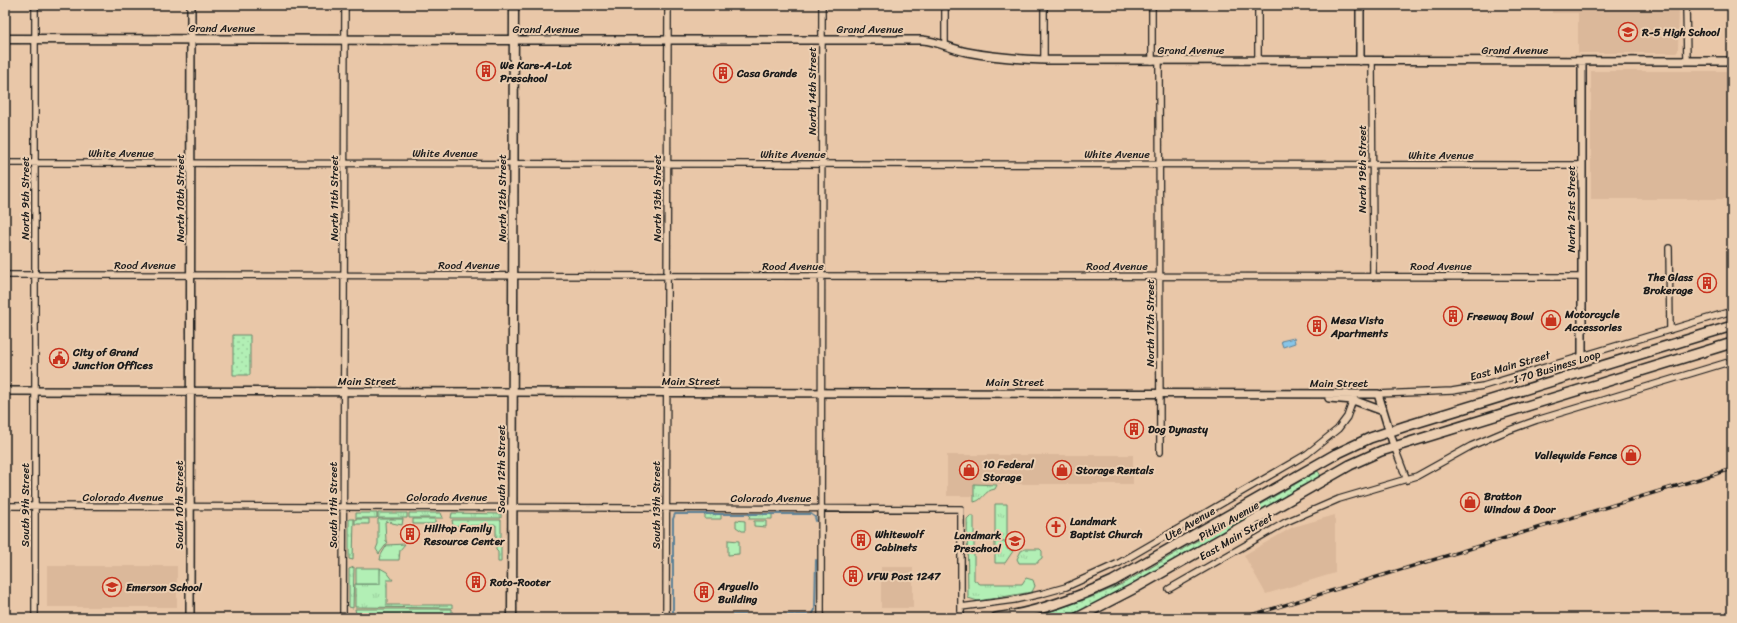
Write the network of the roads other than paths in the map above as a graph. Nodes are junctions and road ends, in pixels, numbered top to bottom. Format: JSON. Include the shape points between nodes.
{"nodes":[{"id":1,"x":35,"y":5,"type":"edge"},
{"id":2,"x":191,"y":5,"type":"edge"},
{"id":3,"x":345,"y":5,"type":"edge"},
{"id":4,"x":514,"y":5,"type":"edge"},
{"id":5,"x":668,"y":5,"type":"edge"},
{"id":6,"x":822,"y":5,"type":"edge"},
{"id":7,"x":945,"y":5,"type":"edge"},
{"id":8,"x":1044,"y":5,"type":"edge"},
{"id":9,"x":1152,"y":5,"type":"edge"},
{"id":10,"x":1258,"y":5,"type":"edge"},
{"id":11,"x":1360,"y":5,"type":"edge"},
{"id":12,"x":1686,"y":5,"type":"edge"},
{"id":13,"x":5,"y":39,"type":"edge"},
{"id":14,"x":35,"y":39,"type":"junction"},
{"id":15,"x":191,"y":39,"type":"junction"},
{"id":16,"x":344,"y":39,"type":"junction"},
{"id":17,"x":514,"y":40,"type":"junction"},
{"id":18,"x":668,"y":40,"type":"junction"},
{"id":19,"x":822,"y":40,"type":"junction"},
{"id":20,"x":945,"y":44,"type":"junction"},
{"id":21,"x":1044,"y":60,"type":"junction"},
{"id":22,"x":1155,"y":61,"type":"junction"},
{"id":23,"x":1258,"y":61,"type":"junction"},
{"id":24,"x":1360,"y":61,"type":"junction"},
{"id":25,"x":1372,"y":61,"type":"junction"},
{"id":26,"x":1582,"y":61,"type":"junction"},
{"id":27,"x":1687,"y":61,"type":"junction"},
{"id":28,"x":1732,"y":61,"type":"edge"},
{"id":29,"x":5,"y":163,"type":"edge"},
{"id":30,"x":35,"y":163,"type":"junction"},
{"id":31,"x":191,"y":163,"type":"junction"},
{"id":32,"x":345,"y":163,"type":"junction"},
{"id":33,"x":513,"y":164,"type":"junction"},
{"id":34,"x":667,"y":164,"type":"junction"},
{"id":35,"x":822,"y":164,"type":"junction"},
{"id":36,"x":1159,"y":164,"type":"junction"},
{"id":37,"x":1373,"y":164,"type":"junction"},
{"id":38,"x":1582,"y":165,"type":"junction"},
{"id":39,"x":1669,"y":248,"type":"dead end"},
{"id":40,"x":5,"y":275,"type":"edge"},
{"id":41,"x":35,"y":275,"type":"junction"},
{"id":42,"x":191,"y":275,"type":"junction"},
{"id":43,"x":344,"y":275,"type":"junction"},
{"id":44,"x":513,"y":275,"type":"junction"},
{"id":45,"x":667,"y":276,"type":"junction"},
{"id":46,"x":822,"y":276,"type":"junction"},
{"id":47,"x":1160,"y":276,"type":"junction"},
{"id":48,"x":1372,"y":276,"type":"junction"},
{"id":49,"x":1582,"y":276,"type":"junction"},
{"id":50,"x":1732,"y":311,"type":"edge"},
{"id":51,"x":1732,"y":326,"type":"edge"},
{"id":52,"x":1670,"y":330,"type":"junction"},
{"id":53,"x":1732,"y":343,"type":"edge"},
{"id":54,"x":1582,"y":357,"type":"junction"},
{"id":55,"x":1732,"y":362,"type":"edge"},
{"id":56,"x":5,"y":391,"type":"edge"},
{"id":57,"x":35,"y":391,"type":"junction"},
{"id":58,"x":190,"y":391,"type":"junction"},
{"id":59,"x":344,"y":392,"type":"junction"},
{"id":60,"x":512,"y":392,"type":"junction"},
{"id":61,"x":667,"y":392,"type":"junction"},
{"id":62,"x":821,"y":393,"type":"junction"},
{"id":63,"x":1160,"y":394,"type":"junction"},
{"id":64,"x":1286,"y":394,"type":"junction"},
{"id":65,"x":1378,"y":394,"type":"junction"},
{"id":66,"x":1353,"y":400,"type":"junction"},
{"id":67,"x":1383,"y":411,"type":"junction"},
{"id":68,"x":1389,"y":431,"type":"junction"},
{"id":69,"x":1394,"y":446,"type":"junction"},
{"id":70,"x":1160,"y":452,"type":"dead end"},
{"id":71,"x":1407,"y":480,"type":"junction"},
{"id":72,"x":5,"y":506,"type":"edge"},
{"id":73,"x":35,"y":506,"type":"junction"},
{"id":74,"x":190,"y":507,"type":"junction"},
{"id":75,"x":344,"y":507,"type":"junction"},
{"id":76,"x":513,"y":507,"type":"junction"},
{"id":77,"x":666,"y":508,"type":"junction"},
{"id":78,"x":821,"y":508,"type":"junction"},
{"id":79,"x":1169,"y":589,"type":"dead end"},
{"id":80,"x":961,"y":606,"type":"junction"},
{"id":81,"x":35,"y":618,"type":"edge"},
{"id":82,"x":190,"y":618,"type":"edge"},
{"id":83,"x":343,"y":618,"type":"edge"},
{"id":84,"x":512,"y":618,"type":"edge"},
{"id":85,"x":666,"y":618,"type":"edge"},
{"id":86,"x":821,"y":618,"type":"edge"},
{"id":87,"x":960,"y":618,"type":"edge"},
{"id":88,"x":996,"y":618,"type":"edge"},
{"id":89,"x":1077,"y":618,"type":"edge"}],
"edges":[{"from":1,"to":14,"type":"street","name":"North 9th Street"},
{"from":2,"to":15,"type":"street","name":"North 10th Street"},
{"from":3,"to":16,"type":"street","name":"North 11th Street"},
{"from":4,"to":17,"type":"main road","name":"North 12th Street"},
{"from":5,"to":18,"type":"street","name":"North 13th Street"},
{"from":6,"to":19,"type":"street","name":"North 14th Street"},
{"from":7,"to":20,"type":"street"},
{"from":8,"to":21,"type":"street"},
{"from":9,"to":22,"type":"street","name":"North 17th Street"},
{"from":10,"to":23,"type":"street"},
{"from":11,"to":24,"type":"street"},
{"from":12,"to":27,"type":"street"},
{"from":13,"to":14,"type":"main road","name":"Grand Avenue"},
{"from":14,"to":15,"type":"main road","name":"Grand Avenue"},
{"from":14,"to":30,"type":"street","name":"North 9th Street"},
{"from":15,"to":16,"type":"main road","name":"Grand Avenue"},
{"from":15,"to":31,"type":"street","name":"North 10th Street"},
{"from":16,"to":17,"type":"main road","name":"Grand Avenue"},
{"from":16,"to":32,"type":"street","name":"North 11th Street"},
{"from":17,"to":18,"type":"street","name":"Grand Avenue"},
{"from":17,"to":33,"type":"main road","name":"North 12th Street"},
{"from":18,"to":19,"type":"street","name":"Grand Avenue"},
{"from":18,"to":34,"type":"street","name":"North 13th Street"},
{"from":19,"to":20,"type":"street","name":"Grand Avenue","via":[[922,40]]},
{"from":19,"to":35,"type":"street","name":"North 14th Street"},
{"from":20,"to":21,"type":"street","name":"Grand Avenue","via":[[980,54]]},
{"from":21,"to":22,"type":"street","name":"Grand Avenue"},
{"from":22,"to":23,"type":"street","name":"Grand Avenue"},
{"from":22,"to":36,"type":"street","name":"North 17th Street"},
{"from":23,"to":24,"type":"street","name":"Grand Avenue"},
{"from":24,"to":25,"type":"street","name":"Grand Avenue"},
{"from":25,"to":26,"type":"street","name":"Grand Avenue"},
{"from":25,"to":37,"type":"street","name":"North 19th Street"},
{"from":26,"to":27,"type":"street","name":"Grand Avenue"},
{"from":26,"to":38,"type":"street","name":"North 21st Street"},
{"from":27,"to":28,"type":"street","name":"Grand Avenue"},
{"from":29,"to":30,"type":"street","name":"White Avenue"},
{"from":30,"to":31,"type":"street","name":"White Avenue"},
{"from":30,"to":41,"type":"street","name":"North 9th Street"},
{"from":31,"to":32,"type":"street","name":"White Avenue"},
{"from":31,"to":42,"type":"street","name":"North 10th Street"},
{"from":32,"to":33,"type":"street","name":"White Avenue"},
{"from":32,"to":43,"type":"street","name":"North 11th Street"},
{"from":33,"to":34,"type":"street","name":"White Avenue"},
{"from":33,"to":44,"type":"main road","name":"North 12th Street"},
{"from":34,"to":35,"type":"street","name":"White Avenue"},
{"from":34,"to":45,"type":"street","name":"North 13th Street"},
{"from":35,"to":36,"type":"street","name":"White Avenue"},
{"from":35,"to":46,"type":"street","name":"North 14th Street"},
{"from":36,"to":37,"type":"street","name":"White Avenue"},
{"from":36,"to":47,"type":"street","name":"North 17th Street"},
{"from":37,"to":38,"type":"street","name":"White Avenue"},
{"from":37,"to":48,"type":"street","name":"North 19th Street"},
{"from":38,"to":49,"type":"street","name":"North 21st Street"},
{"from":39,"to":52,"type":"street"},
{"from":40,"to":41,"type":"street","name":"Rood Avenue"},
{"from":41,"to":42,"type":"street","name":"Rood Avenue"},
{"from":41,"to":57,"type":"street","name":"North 9th Street"},
{"from":42,"to":43,"type":"street","name":"Rood Avenue"},
{"from":42,"to":58,"type":"street","name":"North 10th Street"},
{"from":43,"to":44,"type":"street","name":"Rood Avenue"},
{"from":43,"to":59,"type":"street","name":"North 11th Street"},
{"from":44,"to":45,"type":"street","name":"Rood Avenue"},
{"from":44,"to":60,"type":"main road","name":"North 12th Street"},
{"from":45,"to":46,"type":"street","name":"Rood Avenue"},
{"from":45,"to":61,"type":"street","name":"North 13th Street"},
{"from":46,"to":47,"type":"street","name":"Rood Avenue"},
{"from":46,"to":62,"type":"street","name":"North 14th Street"},
{"from":47,"to":48,"type":"street","name":"Rood Avenue"},
{"from":47,"to":63,"type":"street","name":"North 17th Street"},
{"from":48,"to":49,"type":"street","name":"Rood Avenue"},
{"from":49,"to":54,"type":"street","name":"North 21st Street"},
{"from":50,"to":52,"type":"street","name":"East Main Street"},
{"from":51,"to":68,"type":"main road","name":"I 70 Business Loop"},
{"from":52,"to":54,"type":"street","name":"East Main Street"},
{"from":53,"to":69,"type":"main road"},
{"from":54,"to":65,"type":"street","name":"East Main Street","via":[[1468,389]]},
{"from":55,"to":71,"type":"street","name":"East Main Street","via":[[1511,429]]},
{"from":56,"to":57,"type":"street","name":"Main Street"},
{"from":57,"to":58,"type":"street","name":"Main Street"},
{"from":57,"to":73,"type":"street","name":"South 9th Street"},
{"from":58,"to":59,"type":"street","name":"Main Street"},
{"from":58,"to":74,"type":"street","name":"South 10th Street"},
{"from":59,"to":60,"type":"street","name":"Main Street"},
{"from":59,"to":75,"type":"street","name":"South 11th Street"},
{"from":60,"to":61,"type":"street","name":"Main Street"},
{"from":60,"to":76,"type":"main road","name":"South 12th Street"},
{"from":61,"to":62,"type":"street","name":"Main Street"},
{"from":61,"to":77,"type":"street","name":"South 13th Street"},
{"from":62,"to":63,"type":"street","name":"Main Street"},
{"from":62,"to":78,"type":"street","name":"North 14th Street"},
{"from":63,"to":64,"type":"street","name":"Main Street"},
{"from":63,"to":70,"type":"street","name":"North 17th Street"},
{"from":64,"to":65,"type":"street","name":"Main Street"},
{"from":64,"to":66,"type":"street"},
{"from":65,"to":67,"type":"street"},
{"from":66,"to":67,"type":"street"},
{"from":66,"to":80,"type":"street","via":[[1347,417],[1338,429],[1307,454],[1114,565],[1066,587],[1048,592],[1014,600]]},
{"from":67,"to":68,"type":"street"},
{"from":68,"to":69,"type":"street"},
{"from":68,"to":88,"type":"main road","name":"Ute Avenue","via":[[1336,454],[1107,584],[1044,608]]},
{"from":69,"to":71,"type":"street"},
{"from":69,"to":89,"type":"main road","name":"Pitkin Avenue","via":[[1350,465],[1135,588]]},
{"from":71,"to":79,"type":"street","name":"East Main Street","via":[[1339,500],[1286,522]]},
{"from":72,"to":73,"type":"street","name":"Colorado Avenue"},
{"from":73,"to":74,"type":"street","name":"Colorado Avenue"},
{"from":73,"to":81,"type":"street","name":"South 9th Street"},
{"from":74,"to":75,"type":"street","name":"Colorado Avenue"},
{"from":74,"to":82,"type":"street","name":"South 10th Street"},
{"from":75,"to":76,"type":"street","name":"Colorado Avenue"},
{"from":75,"to":83,"type":"street","name":"South 11th Street"},
{"from":76,"to":77,"type":"street","name":"Colorado Avenue"},
{"from":76,"to":84,"type":"main road","name":"South 12th Street"},
{"from":77,"to":78,"type":"street","name":"Colorado Avenue"},
{"from":77,"to":85,"type":"street","name":"South 13th Street"},
{"from":78,"to":80,"type":"street","name":"Colorado Avenue","via":[[961,509]]},
{"from":78,"to":86,"type":"street","name":"North 14th Street"},
{"from":80,"to":87,"type":"street"}]}
